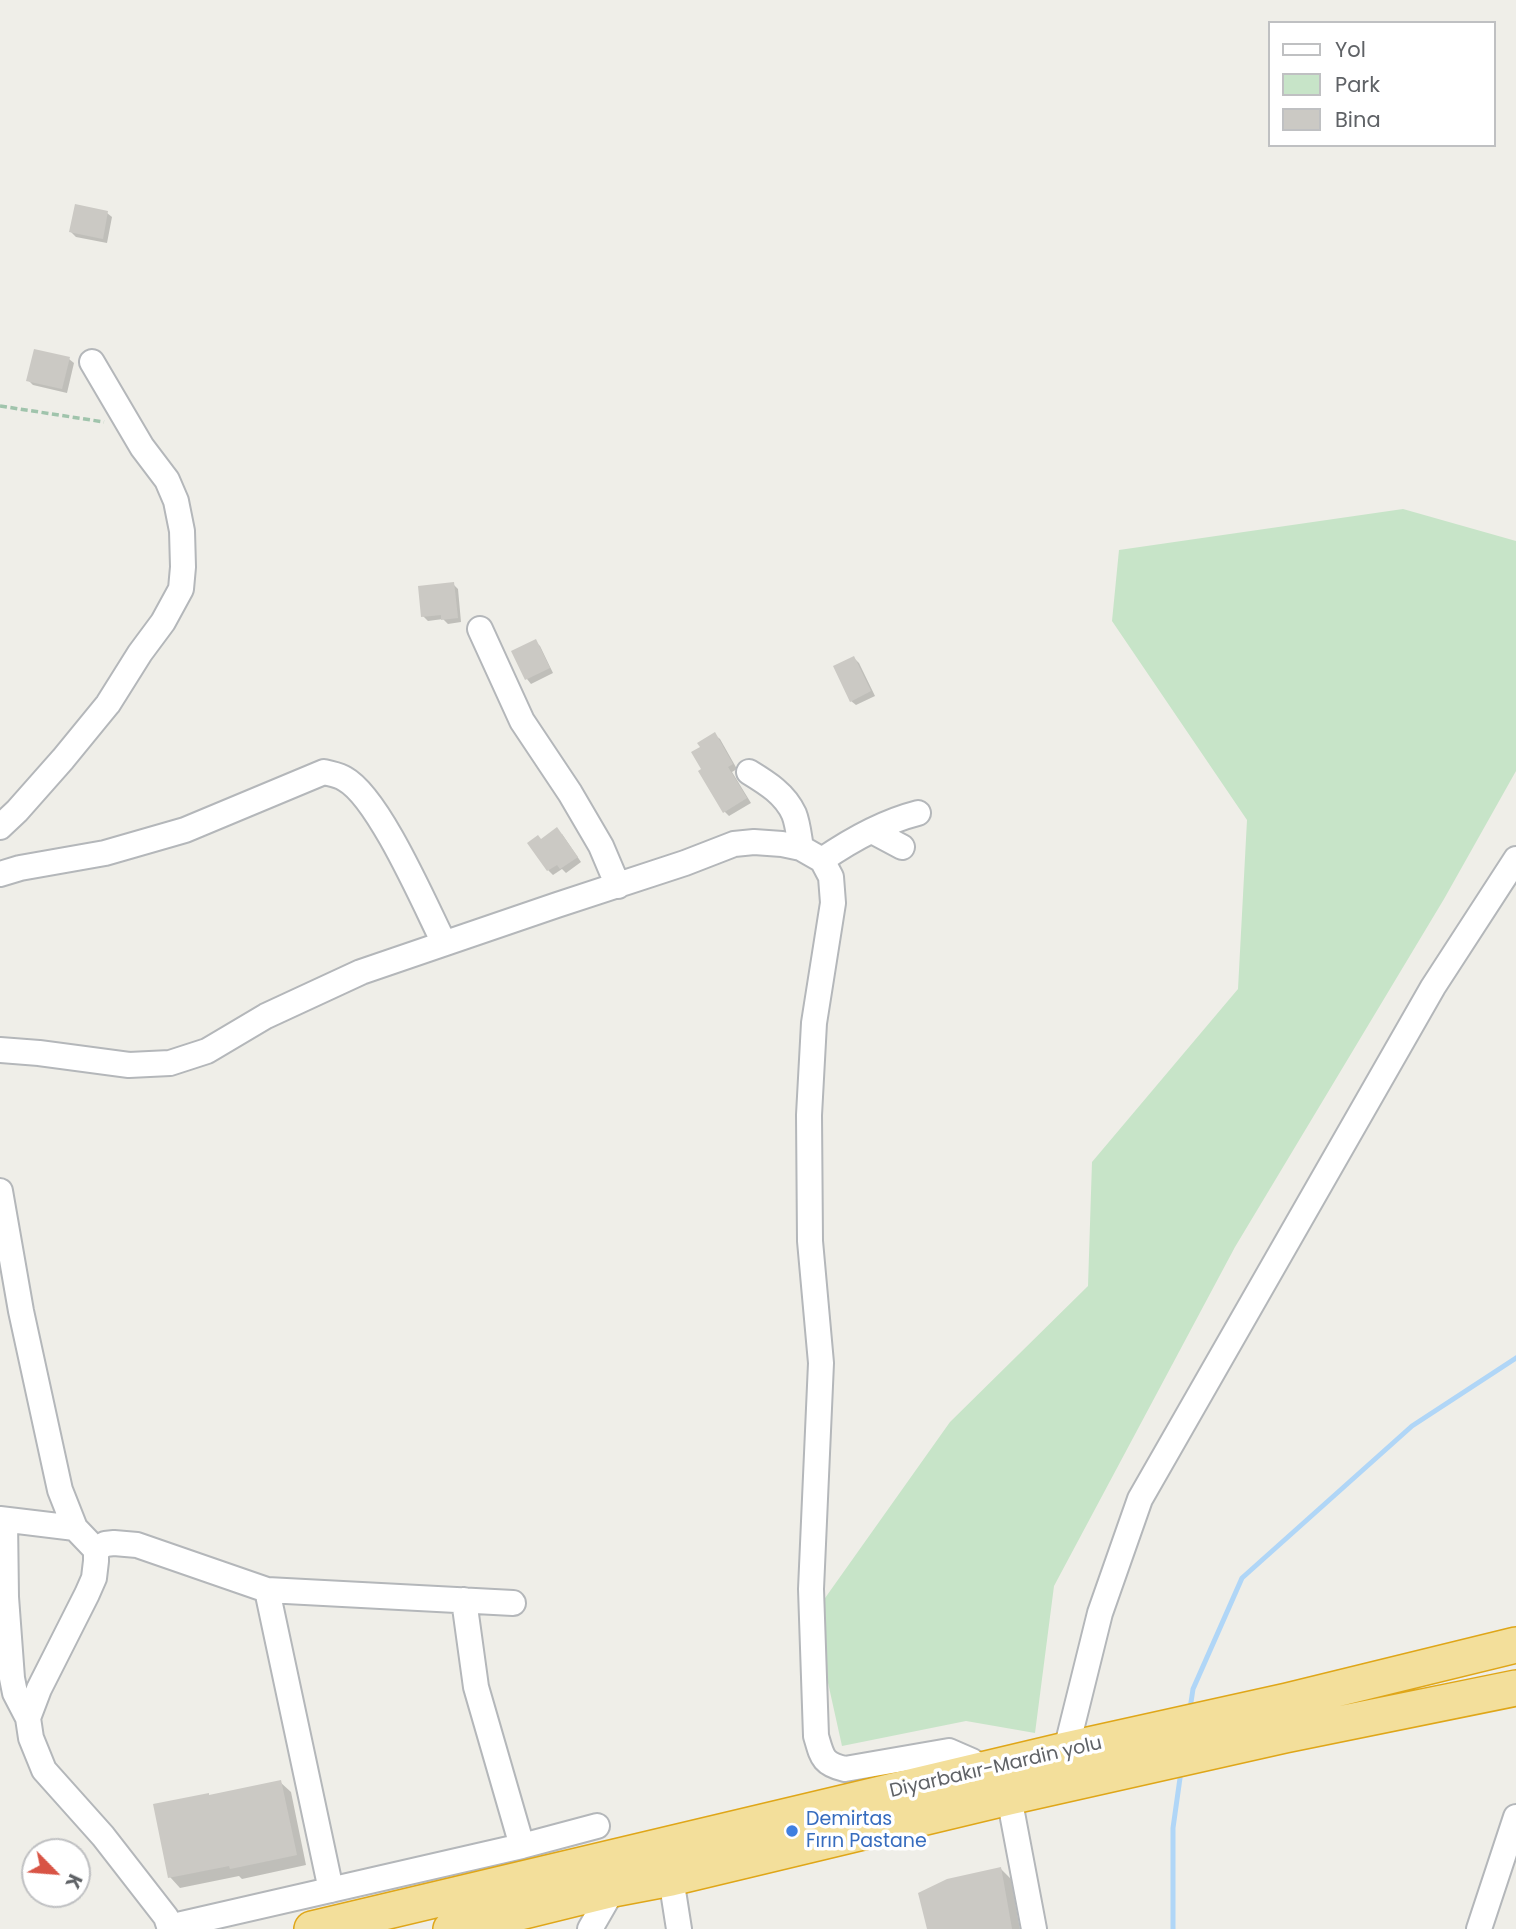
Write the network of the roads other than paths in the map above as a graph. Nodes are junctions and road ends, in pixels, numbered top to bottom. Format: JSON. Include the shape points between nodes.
{"nodes":[{"id":1,"x":92,"y":362,"type":"dead end"},
{"id":2,"x":481,"y":629,"type":"dead end"},
{"id":3,"x":749,"y":772,"type":"dead end"},
{"id":4,"x":918,"y":813,"type":"dead end"},
{"id":5,"x":0,"y":827,"type":"edge"},
{"id":6,"x":872,"y":831,"type":"junction"},
{"id":7,"x":902,"y":846,"type":"dead end"},
{"id":8,"x":811,"y":854,"type":"junction"},
{"id":9,"x":1516,"y":859,"type":"edge"},
{"id":10,"x":0,"y":874,"type":"edge"},
{"id":11,"x":618,"y":886,"type":"junction"},
{"id":12,"x":444,"y":943,"type":"junction"},
{"id":13,"x":0,"y":1051,"type":"edge"},
{"id":14,"x":0,"y":1191,"type":"edge"},
{"id":15,"x":3,"y":1520,"type":"edge"},
{"id":16,"x":75,"y":1528,"type":"junction"},
{"id":17,"x":96,"y":1550,"type":"junction"},
{"id":18,"x":267,"y":1590,"type":"junction"},
{"id":19,"x":3,"y":1597,"type":"edge"},
{"id":20,"x":464,"y":1600,"type":"junction"},
{"id":21,"x":513,"y":1602,"type":"dead end"},
{"id":22,"x":1516,"y":1645,"type":"edge"},
{"id":23,"x":1516,"y":1688,"type":"edge"},
{"id":24,"x":28,"y":1718,"type":"junction"},
{"id":25,"x":1286,"y":1718,"type":"junction"},
{"id":26,"x":1071,"y":1761,"type":"junction"},
{"id":27,"x":982,"y":1770,"type":"junction"},
{"id":28,"x":1009,"y":1797,"type":"junction"},
{"id":29,"x":1516,"y":1817,"type":"edge"},
{"id":30,"x":597,"y":1826,"type":"dead end"},
{"id":31,"x":522,"y":1846,"type":"junction"},
{"id":32,"x":671,"y":1878,"type":"junction"},
{"id":33,"x":613,"y":1889,"type":"junction"},
{"id":34,"x":331,"y":1890,"type":"junction"},
{"id":35,"x":170,"y":1928,"type":"edge"},
{"id":36,"x":312,"y":1929,"type":"edge"},
{"id":37,"x":451,"y":1929,"type":"edge"},
{"id":38,"x":590,"y":1929,"type":"edge"},
{"id":39,"x":679,"y":1929,"type":"edge"},
{"id":40,"x":1034,"y":1929,"type":"edge"},
{"id":41,"x":1479,"y":1929,"type":"edge"}],
"edges":[{"from":1,"to":5,"type":"street","via":[[176,501],[182,531],[181,589],[107,704]]},
{"from":2,"to":11,"type":"street","via":[[522,720],[595,835]]},
{"from":3,"to":8,"type":"street","via":[[780,793]]},
{"from":4,"to":6,"type":"street"},
{"from":6,"to":7,"type":"street"},
{"from":6,"to":8,"type":"street"},
{"from":8,"to":11,"type":"street","via":[[754,842],[734,844]]},
{"from":8,"to":27,"type":"street","via":[[831,877],[833,903],[814,1023],[809,1115],[810,1241],[821,1363],[811,1589],[816,1736],[822,1758],[845,1769],[949,1751],[972,1760]]},
{"from":9,"to":26,"type":"street","via":[[1433,988],[1140,1499],[1100,1613]]},
{"from":10,"to":12,"type":"street","via":[[104,853],[185,830],[324,772],[346,779],[368,800]]},
{"from":11,"to":12,"type":"street"},
{"from":12,"to":13,"type":"street","via":[[361,972],[266,1016],[207,1051],[170,1063],[129,1065]]},
{"from":14,"to":16,"type":"street","via":[[60,1490]]},
{"from":15,"to":16,"type":"street"},
{"from":15,"to":19,"type":"street"},
{"from":16,"to":17,"type":"street"},
{"from":17,"to":18,"type":"street","via":[[105,1544],[137,1545]]},
{"from":17,"to":24,"type":"street","via":[[94,1578]]},
{"from":18,"to":20,"type":"street"},
{"from":18,"to":34,"type":"street"},
{"from":19,"to":24,"type":"street","via":[[15,1693]]},
{"from":20,"to":21,"type":"street"},
{"from":20,"to":31,"type":"street","via":[[477,1687]]},
{"from":22,"to":25,"type":"highway","name":"Diyarbakır-Mardin yolu"},
{"from":23,"to":25,"type":"highway","name":"Diyarbakır-Mardin yolu"},
{"from":24,"to":35,"type":"street","via":[[44,1770],[103,1836]]},
{"from":25,"to":26,"type":"highway","name":"Diyarbakır-Mardin yolu"},
{"from":26,"to":27,"type":"highway","name":"Diyarbakır-Mardin yolu"},
{"from":26,"to":28,"type":"highway"},
{"from":27,"to":36,"type":"highway","name":"Diyarbakır-Mardin yolu"},
{"from":28,"to":32,"type":"highway"},
{"from":28,"to":40,"type":"street"},
{"from":29,"to":41,"type":"street"},
{"from":30,"to":31,"type":"street"},
{"from":31,"to":34,"type":"street"},
{"from":32,"to":33,"type":"highway"},
{"from":32,"to":39,"type":"street"},
{"from":33,"to":37,"type":"highway"},
{"from":33,"to":38,"type":"street"},
{"from":34,"to":35,"type":"street"}]}
